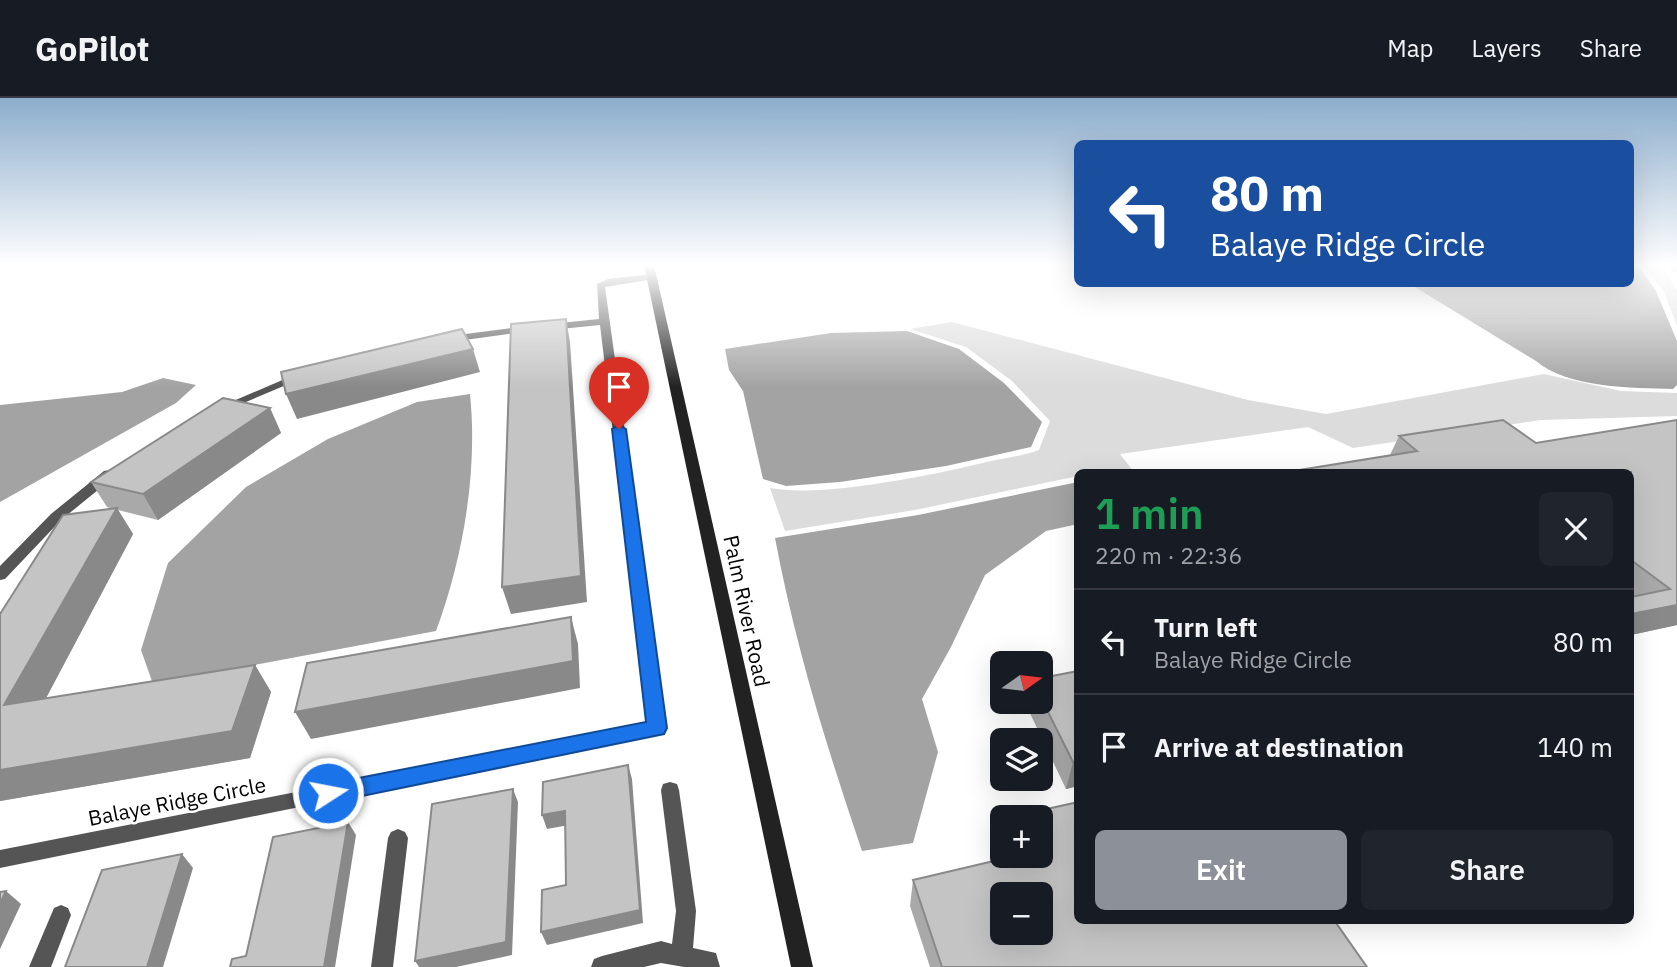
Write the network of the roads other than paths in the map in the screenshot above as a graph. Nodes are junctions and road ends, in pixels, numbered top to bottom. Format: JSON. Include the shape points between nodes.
{"nodes":[{"id":1,"x":603,"y":306,"type":"edge"},
{"id":2,"x":658,"y":306,"type":"edge"},
{"id":3,"x":605,"y":321,"type":"junction"},
{"id":4,"x":439,"y":340,"type":"edge"},
{"id":5,"x":317,"y":370,"type":"edge"},
{"id":6,"x":214,"y":412,"type":"edge"},
{"id":7,"x":122,"y":465,"type":"edge"},
{"id":8,"x":0,"y":575,"type":"edge"},
{"id":9,"x":670,"y":790,"type":"dead end"},
{"id":10,"x":398,"y":838,"type":"dead end"},
{"id":11,"x":0,"y":859,"type":"edge"},
{"id":12,"x":61,"y":915,"type":"dead end"},
{"id":13,"x":682,"y":956,"type":"junction"},
{"id":14,"x":40,"y":967,"type":"edge"},
{"id":15,"x":382,"y":967,"type":"edge"},
{"id":16,"x":602,"y":967,"type":"edge"},
{"id":17,"x":709,"y":967,"type":"edge"},
{"id":18,"x":802,"y":967,"type":"edge"}],
"edges":[{"from":1,"to":3,"type":"street","name":"Balaye Ridge Circle"},
{"from":2,"to":18,"type":"street","name":"Palm River Road"},
{"from":3,"to":4,"type":"street"},
{"from":3,"to":11,"type":"street","name":"Balaye Ridge Circle","via":[[657,728]]},
{"from":5,"to":6,"type":"street"},
{"from":7,"to":8,"type":"street","via":[[56,517]]},
{"from":9,"to":13,"type":"street","via":[[686,911]]},
{"from":10,"to":15,"type":"street"},
{"from":12,"to":14,"type":"street"},
{"from":13,"to":16,"type":"street","via":[[661,952]]},
{"from":13,"to":17,"type":"street","via":[[708,961]]}]}
